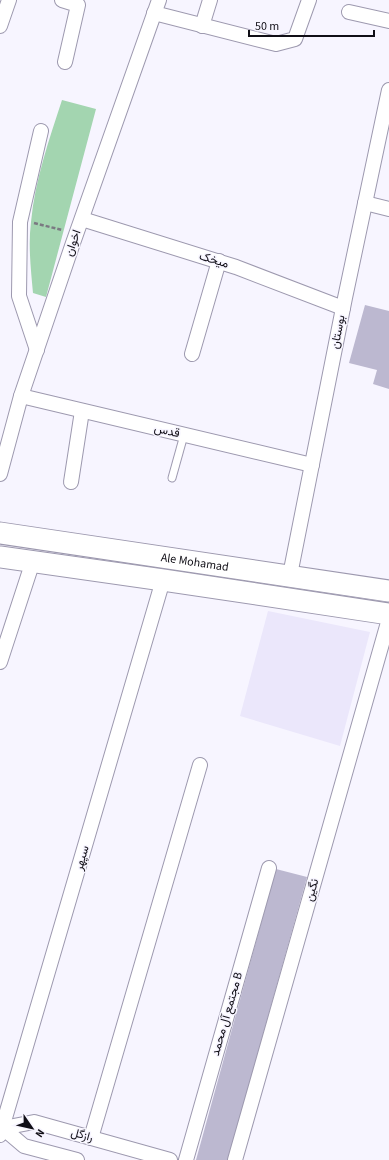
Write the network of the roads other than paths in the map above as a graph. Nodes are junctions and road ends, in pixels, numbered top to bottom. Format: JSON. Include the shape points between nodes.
{"nodes":[{"id":1,"x":9,"y":0,"type":"edge"},
{"id":2,"x":62,"y":0,"type":"edge"},
{"id":3,"x":159,"y":0,"type":"edge"},
{"id":4,"x":210,"y":0,"type":"edge"},
{"id":5,"x":309,"y":0,"type":"edge"},
{"id":6,"x":154,"y":6,"type":"edge"},
{"id":7,"x":349,"y":12,"type":"dead end"},
{"id":8,"x":389,"y":21,"type":"edge"},
{"id":9,"x":0,"y":26,"type":"edge"},
{"id":10,"x":202,"y":26,"type":"junction"},
{"id":11,"x":65,"y":62,"type":"dead end"},
{"id":12,"x":389,"y":90,"type":"edge"},
{"id":13,"x":41,"y":131,"type":"dead end"},
{"id":14,"x":365,"y":203,"type":"junction"},
{"id":15,"x":389,"y":210,"type":"edge"},
{"id":16,"x":82,"y":219,"type":"junction"},
{"id":17,"x":219,"y":261,"type":"junction"},
{"id":18,"x":343,"y":308,"type":"junction"},
{"id":19,"x":37,"y":350,"type":"junction"},
{"id":20,"x":192,"y":354,"type":"dead end"},
{"id":21,"x":21,"y":396,"type":"junction"},
{"id":22,"x":82,"y":411,"type":"junction"},
{"id":23,"x":5,"y":430,"type":"edge"},
{"id":24,"x":184,"y":435,"type":"junction"},
{"id":25,"x":312,"y":464,"type":"junction"},
{"id":26,"x":0,"y":474,"type":"edge"},
{"id":27,"x":172,"y":478,"type":"dead end"},
{"id":28,"x":71,"y":482,"type":"dead end"},
{"id":29,"x":0,"y":533,"type":"edge"},
{"id":30,"x":0,"y":557,"type":"edge"},
{"id":31,"x":33,"y":561,"type":"junction"},
{"id":32,"x":290,"y":575,"type":"junction"},
{"id":33,"x":164,"y":580,"type":"junction"},
{"id":34,"x":389,"y":591,"type":"edge"},
{"id":35,"x":389,"y":614,"type":"edge"},
{"id":36,"x":389,"y":619,"type":"edge"},
{"id":37,"x":0,"y":662,"type":"edge"},
{"id":38,"x":200,"y":765,"type":"dead end"},
{"id":39,"x":269,"y":868,"type":"dead end"},
{"id":40,"x":1,"y":1131,"type":"edge"},
{"id":41,"x":91,"y":1138,"type":"junction"},
{"id":42,"x":77,"y":1160,"type":"edge"},
{"id":43,"x":170,"y":1160,"type":"edge"},
{"id":44,"x":186,"y":1160,"type":"edge"},
{"id":45,"x":235,"y":1160,"type":"edge"}],
"edges":[{"from":1,"to":9,"type":"street"},
{"from":2,"to":11,"type":"street","via":[[78,5]]},
{"from":3,"to":6,"type":"street","name":"اخوان"},
{"from":4,"to":10,"type":"street"},
{"from":5,"to":10,"type":"street","via":[[295,38],[276,44]]},
{"from":6,"to":10,"type":"street"},
{"from":6,"to":16,"type":"street","name":"اخوان"},
{"from":7,"to":8,"type":"street"},
{"from":12,"to":14,"type":"street","name":"بوستان"},
{"from":13,"to":19,"type":"street","via":[[20,222],[19,296]]},
{"from":14,"to":15,"type":"street"},
{"from":14,"to":18,"type":"street","name":"بوستان"},
{"from":16,"to":17,"type":"street","name":"میخک"},
{"from":16,"to":19,"type":"street","name":"اخوان"},
{"from":17,"to":18,"type":"street","name":"میخک"},
{"from":17,"to":20,"type":"street"},
{"from":18,"to":25,"type":"street","name":"بوستان"},
{"from":19,"to":21,"type":"street","name":"اخوان"},
{"from":21,"to":22,"type":"street","name":"قدس"},
{"from":21,"to":23,"type":"street","name":"اخوان"},
{"from":22,"to":24,"type":"street","name":"قدس"},
{"from":22,"to":28,"type":"street"},
{"from":23,"to":26,"type":"street","name":"اخوان"},
{"from":24,"to":25,"type":"street","name":"قدس"},
{"from":24,"to":27,"type":"lane"},
{"from":25,"to":32,"type":"street","name":"بوستان"},
{"from":29,"to":32,"type":"main road","name":"Ale Mohamad"},
{"from":30,"to":31,"type":"main road","name":"Ale Mohamad"},
{"from":31,"to":33,"type":"main road","name":"Ale Mohamad"},
{"from":31,"to":37,"type":"street"},
{"from":32,"to":34,"type":"main road","name":"Ale Mohamad"},
{"from":33,"to":35,"type":"main road","name":"Ale Mohamad"},
{"from":33,"to":40,"type":"street","name":"سپهر"},
{"from":36,"to":45,"type":"street","name":"نگین"},
{"from":38,"to":41,"type":"street"},
{"from":39,"to":44,"type":"street","name":"مجتمع آل محمد B"},
{"from":40,"to":41,"type":"street","name":"رازگل","via":[[34,1122]]},
{"from":40,"to":42,"type":"street","via":[[24,1146]]},
{"from":41,"to":43,"type":"street","name":"رازگل"}]}
